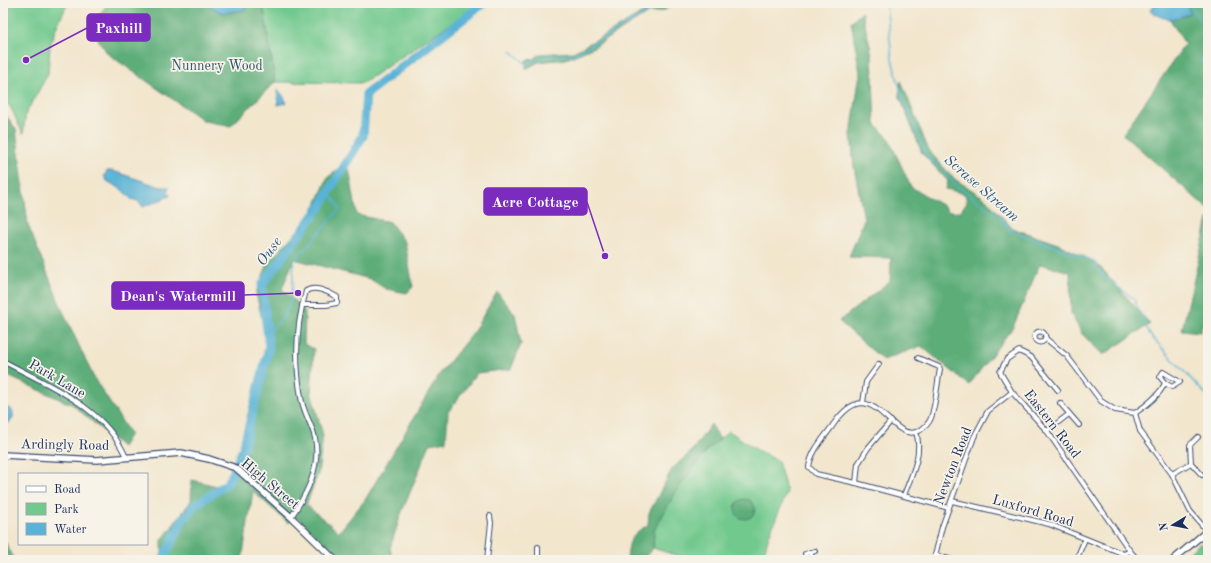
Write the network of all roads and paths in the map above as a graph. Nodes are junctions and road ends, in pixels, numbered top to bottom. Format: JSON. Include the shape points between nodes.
{"nodes":[{"id":1,"x":302,"y":305,"type":"junction"},
{"id":2,"x":1045,"y":338,"type":"dead end"},
{"id":3,"x":918,"y":358,"type":"dead end"},
{"id":4,"x":3,"y":361,"type":"edge"},
{"id":5,"x":879,"y":364,"type":"dead end"},
{"id":6,"x":1165,"y":383,"type":"junction"},
{"id":7,"x":1058,"y":390,"type":"dead end"},
{"id":8,"x":1012,"y":392,"type":"junction"},
{"id":9,"x":863,"y":403,"type":"junction"},
{"id":10,"x":1060,"y":403,"type":"dead end"},
{"id":11,"x":1135,"y":413,"type":"junction"},
{"id":12,"x":1070,"y":414,"type":"junction"},
{"id":13,"x":891,"y":421,"type":"junction"},
{"id":14,"x":1079,"y":425,"type":"dead end"},
{"id":15,"x":1048,"y":431,"type":"junction"},
{"id":16,"x":916,"y":432,"type":"junction"},
{"id":17,"x":1198,"y":437,"type":"dead end"},
{"id":18,"x":3,"y":455,"type":"edge"},
{"id":19,"x":126,"y":457,"type":"junction"},
{"id":20,"x":1191,"y":463,"type":"junction"},
{"id":21,"x":1172,"y":474,"type":"junction"},
{"id":22,"x":1202,"y":475,"type":"dead end"},
{"id":23,"x":856,"y":483,"type":"junction"},
{"id":24,"x":904,"y":495,"type":"junction"},
{"id":25,"x":952,"y":501,"type":"junction"},
{"id":26,"x":949,"y":508,"type":"junction"},
{"id":27,"x":490,"y":516,"type":"dead end"},
{"id":28,"x":291,"y":517,"type":"junction"},
{"id":29,"x":1208,"y":530,"type":"edge"},
{"id":30,"x":1200,"y":537,"type":"junction"},
{"id":31,"x":1085,"y":538,"type":"junction"},
{"id":32,"x":1208,"y":544,"type":"edge"},
{"id":33,"x":538,"y":547,"type":"dead end"},
{"id":34,"x":1130,"y":551,"type":"junction"},
{"id":35,"x":805,"y":554,"type":"dead end"},
{"id":36,"x":935,"y":558,"type":"edge"},
{"id":37,"x":336,"y":560,"type":"edge"},
{"id":38,"x":487,"y":560,"type":"edge"},
{"id":39,"x":538,"y":560,"type":"edge"},
{"id":40,"x":813,"y":560,"type":"edge"},
{"id":41,"x":952,"y":560,"type":"edge"},
{"id":42,"x":1076,"y":560,"type":"edge"},
{"id":43,"x":1138,"y":560,"type":"edge"},
{"id":44,"x":1173,"y":560,"type":"edge"}],
"edges":[{"from":1,"to":1,"type":"street","via":[[309,289],[319,289],[337,297],[338,303]]},
{"from":1,"to":28,"type":"street","via":[[298,345],[301,396],[317,453],[313,477],[303,500]]},
{"from":2,"to":11,"type":"street","via":[[1067,356],[1101,401],[1115,410]]},
{"from":3,"to":16,"type":"street","via":[[940,369],[931,419],[924,429]]},
{"from":4,"to":19,"type":"street","name":"Park Lane","via":[[68,394],[98,418],[123,449]]},
{"from":5,"to":9,"type":"street","via":[[866,382]]},
{"from":6,"to":6,"type":"street","via":[[1160,377],[1163,372],[1180,382],[1172,387]]},
{"from":6,"to":11,"type":"street","via":[[1147,405]]},
{"from":7,"to":8,"type":"street","name":"Eastern Road","via":[[1031,357],[1019,350],[1007,359],[1000,372]]},
{"from":8,"to":15,"type":"street","name":"Eastern Road"},
{"from":8,"to":25,"type":"street","name":"Newton Road","via":[[988,411],[974,437]]},
{"from":9,"to":13,"type":"street"},
{"from":9,"to":23,"type":"street","via":[[848,408],[839,417],[810,458],[809,467],[816,474]]},
{"from":10,"to":12,"type":"street"},
{"from":11,"to":21,"type":"street","via":[[1140,431]]},
{"from":12,"to":14,"type":"street"},
{"from":12,"to":15,"type":"street"},
{"from":13,"to":16,"type":"street","via":[[909,432]]},
{"from":13,"to":23,"type":"street","via":[[858,464]]},
{"from":15,"to":34,"type":"street","name":"Eastern Road"},
{"from":16,"to":24,"type":"street","via":[[919,452]]},
{"from":17,"to":20,"type":"street","via":[[1190,445]]},
{"from":18,"to":19,"type":"main road","name":"Ardingly Road","via":[[97,460]]},
{"from":19,"to":28,"type":"main road","name":"High Street","via":[[181,453],[235,468]]},
{"from":20,"to":21,"type":"street"},
{"from":20,"to":22,"type":"street"},
{"from":21,"to":29,"type":"street","via":[[1190,511]]},
{"from":23,"to":24,"type":"street"},
{"from":24,"to":26,"type":"street"},
{"from":25,"to":26,"type":"street","name":"Newton Road"},
{"from":25,"to":31,"type":"street","name":"Luxford Road","via":[[1049,524]]},
{"from":26,"to":36,"type":"street","name":"Newton Road"},
{"from":27,"to":38,"type":"street"},
{"from":28,"to":37,"type":"main road","name":"High Street"},
{"from":29,"to":30,"type":"main road"},
{"from":30,"to":32,"type":"street"},
{"from":30,"to":44,"type":"main road"},
{"from":31,"to":34,"type":"street","name":"Luxford Road","via":[[1124,554]]},
{"from":31,"to":42,"type":"street"},
{"from":33,"to":39,"type":"street"},
{"from":34,"to":43,"type":"street","name":"Eastern Road"},
{"from":35,"to":40,"type":"street","via":[[813,551]]},
{"from":36,"to":41,"type":"street"}]}
